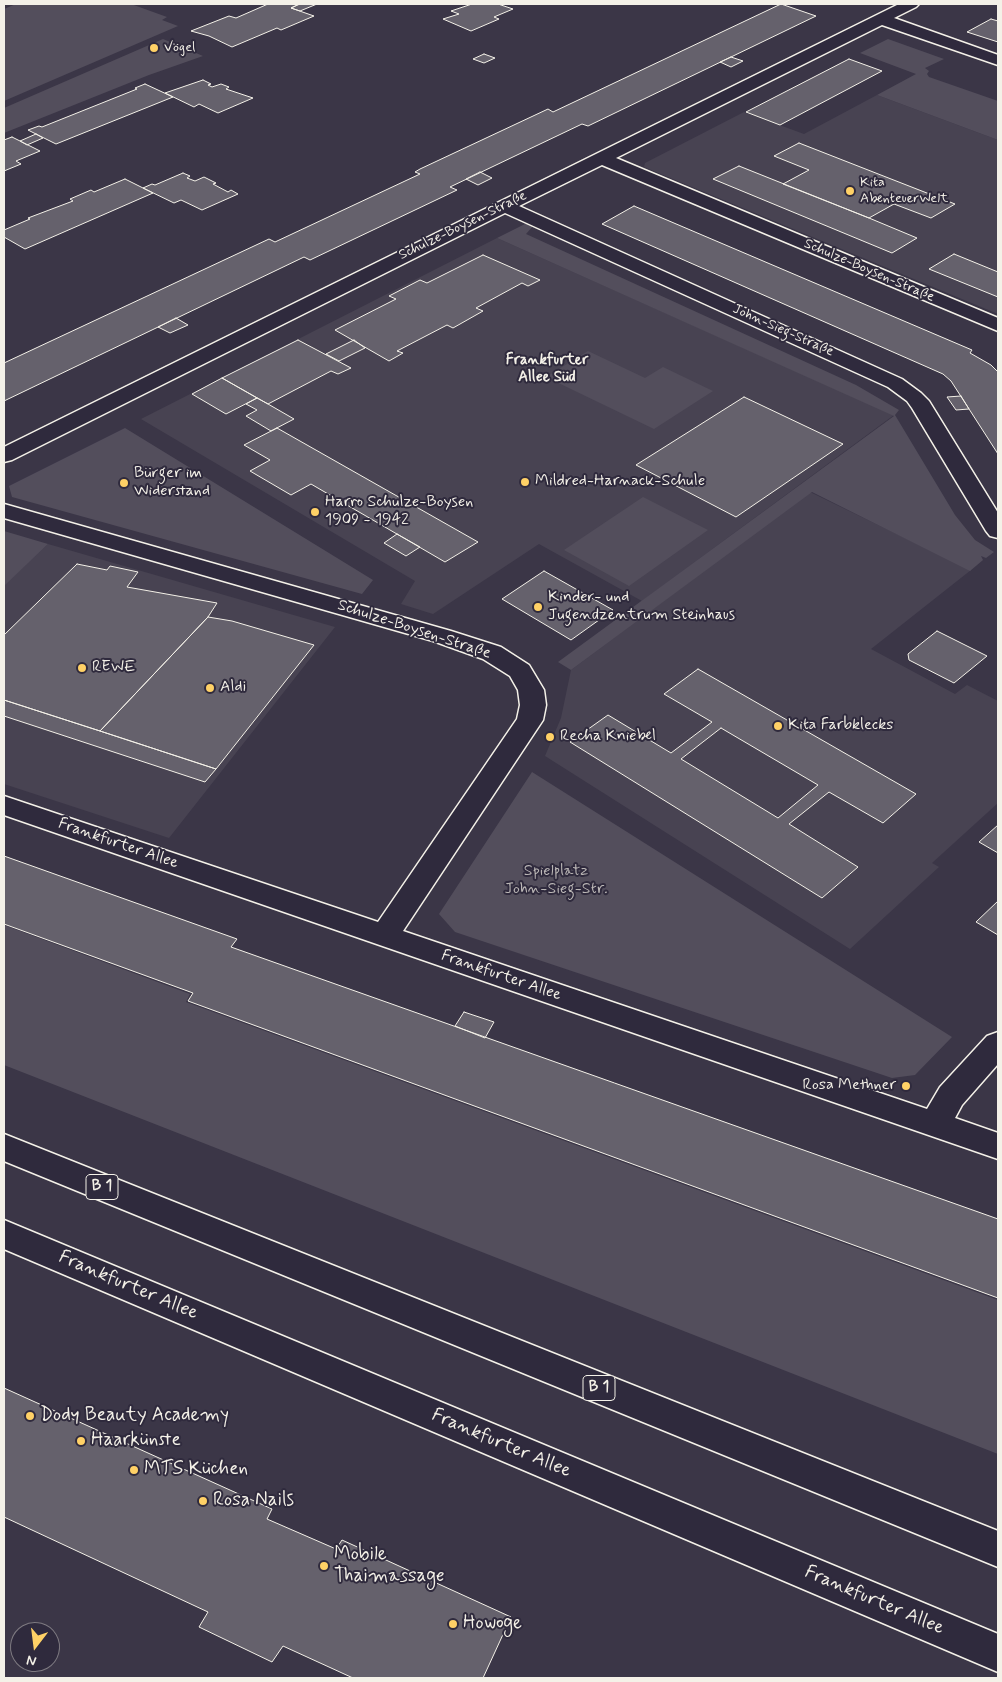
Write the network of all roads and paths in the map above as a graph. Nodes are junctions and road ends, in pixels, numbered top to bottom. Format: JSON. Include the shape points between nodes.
{"nodes":[{"id":1,"x":911,"y":4,"type":"edge"},
{"id":2,"x":881,"y":19,"type":"junction"},
{"id":3,"x":998,"y":60,"type":"edge"},
{"id":4,"x":601,"y":158,"type":"junction"},
{"id":5,"x":504,"y":206,"type":"junction"},
{"id":6,"x":998,"y":325,"type":"edge"},
{"id":7,"x":4,"y":455,"type":"edge"},
{"id":8,"x":4,"y":511,"type":"edge"},
{"id":9,"x":998,"y":531,"type":"edge"},
{"id":10,"x":4,"y":805,"type":"edge"},
{"id":11,"x":384,"y":936,"type":"junction"},
{"id":12,"x":998,"y":1044,"type":"edge"},
{"id":13,"x":935,"y":1124,"type":"junction"},
{"id":14,"x":998,"y":1146,"type":"edge"},
{"id":15,"x":4,"y":1147,"type":"edge"},
{"id":16,"x":4,"y":1234,"type":"edge"},
{"id":17,"x":998,"y":1549,"type":"edge"},
{"id":18,"x":998,"y":1653,"type":"edge"}],
"edges":[{"from":1,"to":2,"type":"street","name":"Schulze-Boysen-Straße"},
{"from":2,"to":3,"type":"street"},
{"from":2,"to":4,"type":"street","name":"Schulze-Boysen-Straße"},
{"from":4,"to":5,"type":"street","name":"Schulze-Boysen-Straße"},
{"from":4,"to":6,"type":"street","name":"Schulze-Boysen-Straße"},
{"from":5,"to":7,"type":"street","name":"Schulze-Boysen-Straße"},
{"from":5,"to":9,"type":"street","name":"John-Sieg-Straße","via":[[895,383],[921,406]]},
{"from":8,"to":11,"type":"street","name":"Schulze-Boysen-Straße","via":[[442,636],[492,653],[520,671],[531,690],[530,720]]},
{"from":10,"to":11,"type":"street","name":"Frankfurter Allee"},
{"from":11,"to":13,"type":"street","name":"Frankfurter Allee"},
{"from":12,"to":13,"type":"street","via":[[951,1096]]},
{"from":13,"to":14,"type":"street","name":"Frankfurter Allee"},
{"from":15,"to":17,"type":"street","number":"B 1"},
{"from":16,"to":18,"type":"street","name":"Frankfurter Allee"}]}
